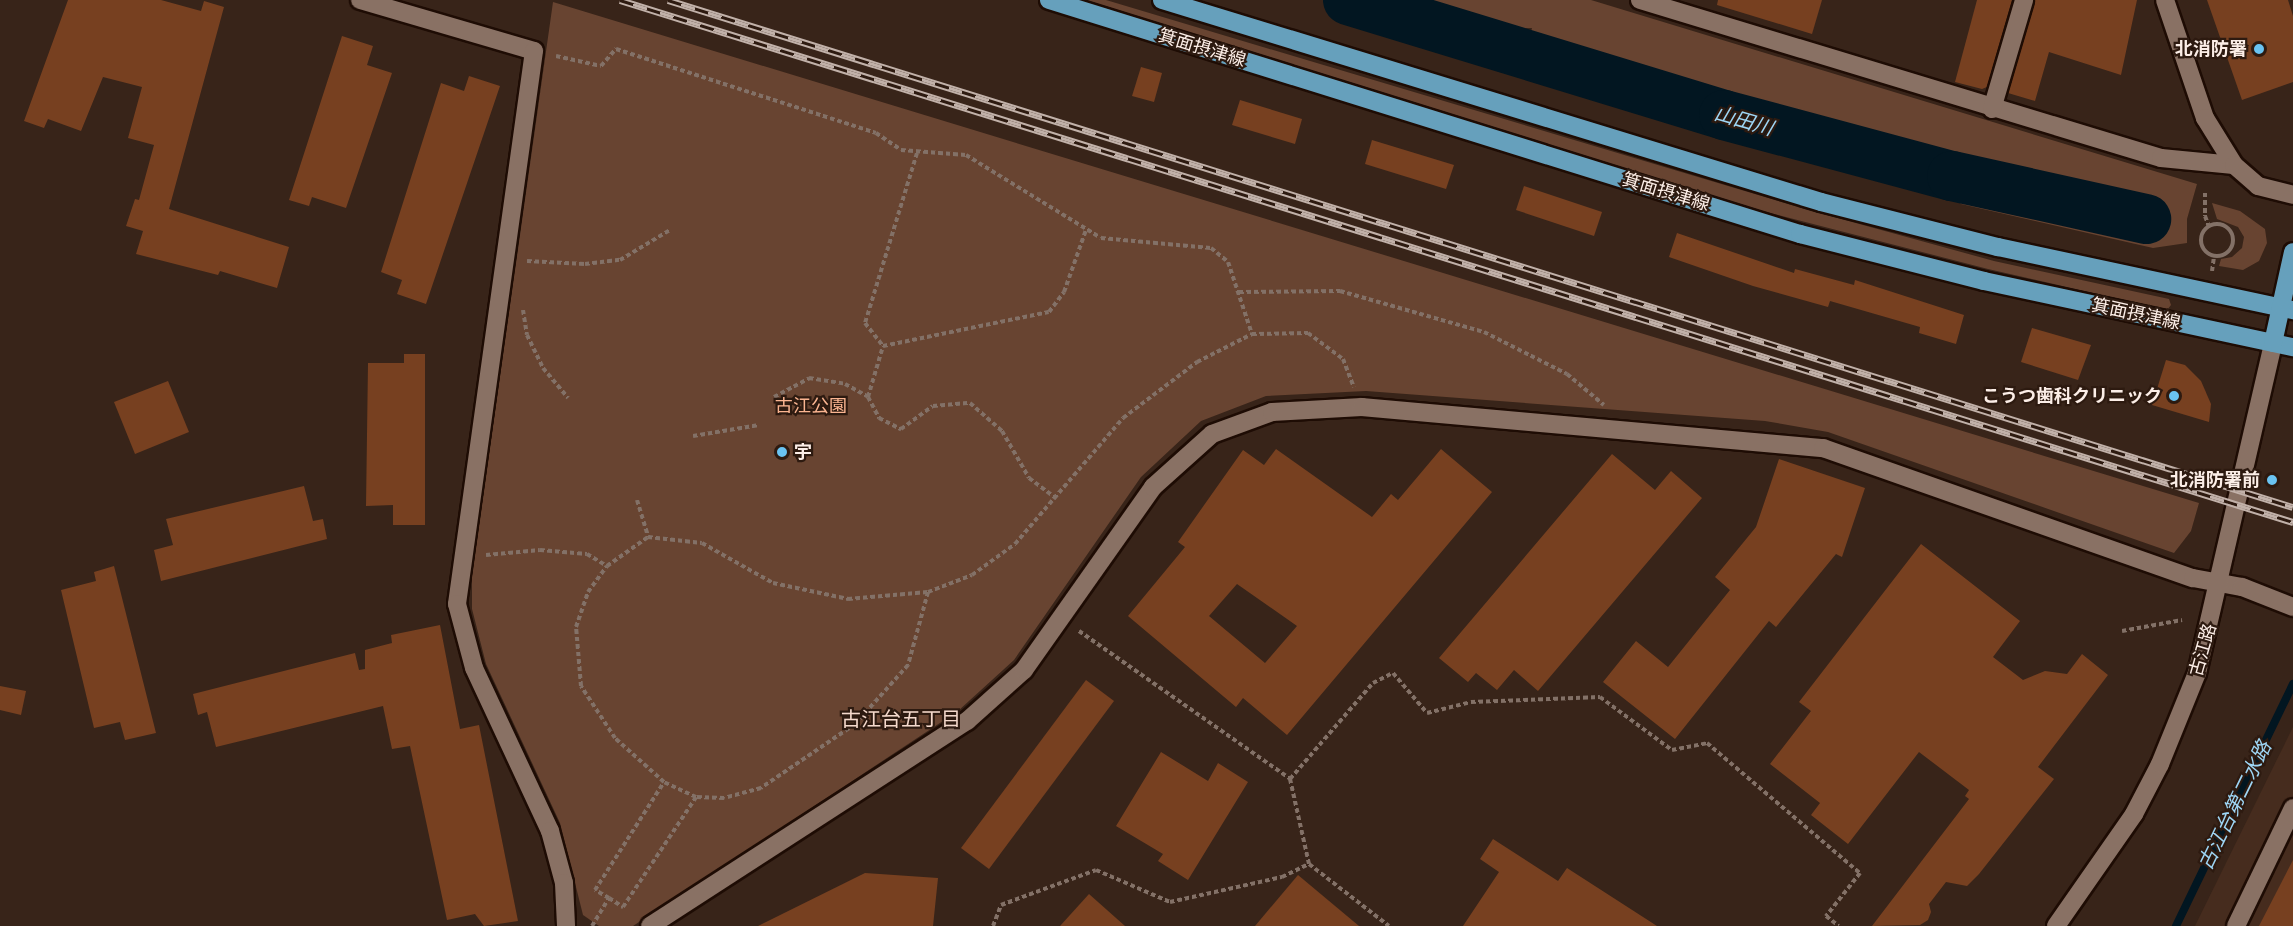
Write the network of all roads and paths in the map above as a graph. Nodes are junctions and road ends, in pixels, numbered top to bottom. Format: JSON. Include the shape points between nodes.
{"nodes":[{"id":1,"x":360,"y":0,"type":"edge"},
{"id":2,"x":1049,"y":0,"type":"edge"},
{"id":3,"x":1162,"y":0,"type":"edge"},
{"id":4,"x":1640,"y":0,"type":"edge"},
{"id":5,"x":2024,"y":0,"type":"edge"},
{"id":6,"x":2165,"y":0,"type":"edge"},
{"id":7,"x":534,"y":51,"type":"junction"},
{"id":8,"x":1992,"y":109,"type":"junction"},
{"id":9,"x":917,"y":153,"type":"junction"},
{"id":10,"x":2234,"y":165,"type":"junction"},
{"id":11,"x":2205,"y":193,"type":"dead end"},
{"id":12,"x":2293,"y":195,"type":"edge"},
{"id":13,"x":2209,"y":227,"type":"junction"},
{"id":14,"x":1086,"y":229,"type":"junction"},
{"id":15,"x":670,"y":231,"type":"dead end"},
{"id":16,"x":2293,"y":252,"type":"edge"},
{"id":17,"x":2214,"y":256,"type":"junction"},
{"id":18,"x":505,"y":261,"type":"junction"},
{"id":19,"x":2212,"y":272,"type":"dead end"},
{"id":20,"x":1239,"y":292,"type":"junction"},
{"id":21,"x":522,"y":306,"type":"dead end"},
{"id":22,"x":2287,"y":309,"type":"edge"},
{"id":23,"x":1252,"y":334,"type":"junction"},
{"id":24,"x":2273,"y":343,"type":"junction"},
{"id":25,"x":884,"y":346,"type":"junction"},
{"id":26,"x":2293,"y":347,"type":"edge"},
{"id":27,"x":774,"y":397,"type":"dead end"},
{"id":28,"x":868,"y":397,"type":"junction"},
{"id":29,"x":568,"y":398,"type":"dead end"},
{"id":30,"x":1362,"y":407,"type":"junction"},
{"id":31,"x":759,"y":425,"type":"dead end"},
{"id":32,"x":1638,"y":432,"type":"junction"},
{"id":33,"x":693,"y":436,"type":"dead end"},
{"id":34,"x":1056,"y":498,"type":"junction"},
{"id":35,"x":637,"y":500,"type":"dead end"},
{"id":36,"x":648,"y":537,"type":"junction"},
{"id":37,"x":607,"y":566,"type":"junction"},
{"id":38,"x":459,"y":571,"type":"junction"},
{"id":39,"x":2220,"y":583,"type":"junction"},
{"id":40,"x":928,"y":592,"type":"junction"},
{"id":41,"x":2293,"y":607,"type":"edge"},
{"id":42,"x":1061,"y":618,"type":"junction"},
{"id":43,"x":2182,"y":620,"type":"dead end"},
{"id":44,"x":2122,"y":631,"type":"dead end"},
{"id":45,"x":1290,"y":779,"type":"junction"},
{"id":46,"x":664,"y":782,"type":"junction"},
{"id":47,"x":696,"y":797,"type":"junction"},
{"id":48,"x":2293,"y":808,"type":"edge"},
{"id":49,"x":1309,"y":864,"type":"junction"},
{"id":50,"x":609,"y":898,"type":"junction"},
{"id":51,"x":566,"y":926,"type":"edge"},
{"id":52,"x":592,"y":926,"type":"edge"},
{"id":53,"x":650,"y":926,"type":"edge"},
{"id":54,"x":993,"y":926,"type":"edge"},
{"id":55,"x":1389,"y":926,"type":"edge"},
{"id":56,"x":1839,"y":926,"type":"edge"},
{"id":57,"x":2056,"y":926,"type":"edge"},
{"id":58,"x":2236,"y":926,"type":"edge"}],
"edges":[{"from":1,"to":7,"type":"street"},
{"from":2,"to":24,"type":"main road","name":"箕面摂津線","via":[[1800,234],[1984,281]]},
{"from":3,"to":22,"type":"main road","name":"箕面摂津線","via":[[1821,202],[1998,247]]},
{"from":4,"to":8,"type":"street"},
{"from":5,"to":8,"type":"street"},
{"from":6,"to":10,"type":"street","via":[[2205,118]]},
{"from":7,"to":9,"type":"path","via":[[601,66],[616,49],[876,133],[901,150]]},
{"from":7,"to":18,"type":"street"},
{"from":8,"to":10,"type":"street","via":[[2161,158]]},
{"from":9,"to":14,"type":"path","via":[[966,155]]},
{"from":9,"to":25,"type":"path","via":[[865,323]]},
{"from":10,"to":12,"type":"street","via":[[2258,186]]},
{"from":11,"to":13,"type":"path"},
{"from":13,"to":17,"type":"path","via":[[2200,240],[2204,251]]},
{"from":13,"to":17,"type":"path","via":[[2226,226],[2233,234],[2233,246],[2225,255]]},
{"from":14,"to":20,"type":"path","via":[[1101,238],[1211,248],[1228,262]]},
{"from":14,"to":25,"type":"path","via":[[1064,292],[1049,312]]},
{"from":15,"to":18,"type":"path","via":[[620,260],[585,264]]},
{"from":16,"to":22,"type":"main road"},
{"from":17,"to":19,"type":"path"},
{"from":18,"to":38,"type":"street"},
{"from":20,"to":23,"type":"path"},
{"from":20,"to":32,"type":"path","via":[[1340,291],[1484,332],[1567,374]]},
{"from":21,"to":29,"type":"path","via":[[527,335],[539,360]]},
{"from":22,"to":24,"type":"main road"},
{"from":23,"to":30,"type":"path","via":[[1308,333],[1343,359]]},
{"from":23,"to":34,"type":"path","via":[[1197,362],[1123,418]]},
{"from":24,"to":26,"type":"main road","name":"箕面摂津線"},
{"from":24,"to":39,"type":"street","name":"古江路"},
{"from":25,"to":28,"type":"path"},
{"from":27,"to":28,"type":"path","via":[[809,378],[845,384]]},
{"from":28,"to":34,"type":"path","via":[[879,418],[901,429],[933,405],[970,403],[1002,431],[1029,478]]},
{"from":30,"to":32,"type":"street"},
{"from":30,"to":42,"type":"street","via":[[1272,412],[1212,434],[1153,487]]},
{"from":31,"to":33,"type":"path"},
{"from":32,"to":39,"type":"street","via":[[1823,448],[2184,574]]},
{"from":34,"to":40,"type":"path","via":[[1015,544],[981,569]]},
{"from":35,"to":36,"type":"path"},
{"from":36,"to":37,"type":"path"},
{"from":36,"to":40,"type":"path","via":[[702,543],[773,583],[837,596]]},
{"from":37,"to":38,"type":"path","via":[[587,554],[540,550],[475,556]]},
{"from":37,"to":46,"type":"path","via":[[588,592],[576,627],[581,686],[615,738]]},
{"from":38,"to":51,"type":"street","via":[[457,604],[474,668],[550,831],[564,883]]},
{"from":39,"to":41,"type":"street","via":[[2242,587]]},
{"from":39,"to":57,"type":"street","name":"古江路","via":[[2197,673],[2160,764],[2104,861]]},
{"from":40,"to":47,"type":"path","via":[[908,665],[855,724],[761,788],[724,798]]},
{"from":42,"to":45,"type":"path"},
{"from":42,"to":53,"type":"street","via":[[1024,670],[967,721]]},
{"from":43,"to":44,"type":"path"},
{"from":45,"to":49,"type":"path"},
{"from":45,"to":56,"type":"path","via":[[1373,683],[1393,673],[1427,713],[1471,702],[1600,698],[1672,750],[1707,743],[1860,873],[1826,915]]},
{"from":46,"to":47,"type":"path"},
{"from":46,"to":50,"type":"path","via":[[595,890]]},
{"from":47,"to":50,"type":"path","via":[[623,907]]},
{"from":48,"to":58,"type":"street"},
{"from":49,"to":54,"type":"path","via":[[1282,877],[1170,902],[1096,870],[1001,905]]},
{"from":49,"to":55,"type":"path"},
{"from":50,"to":52,"type":"path"}]}
